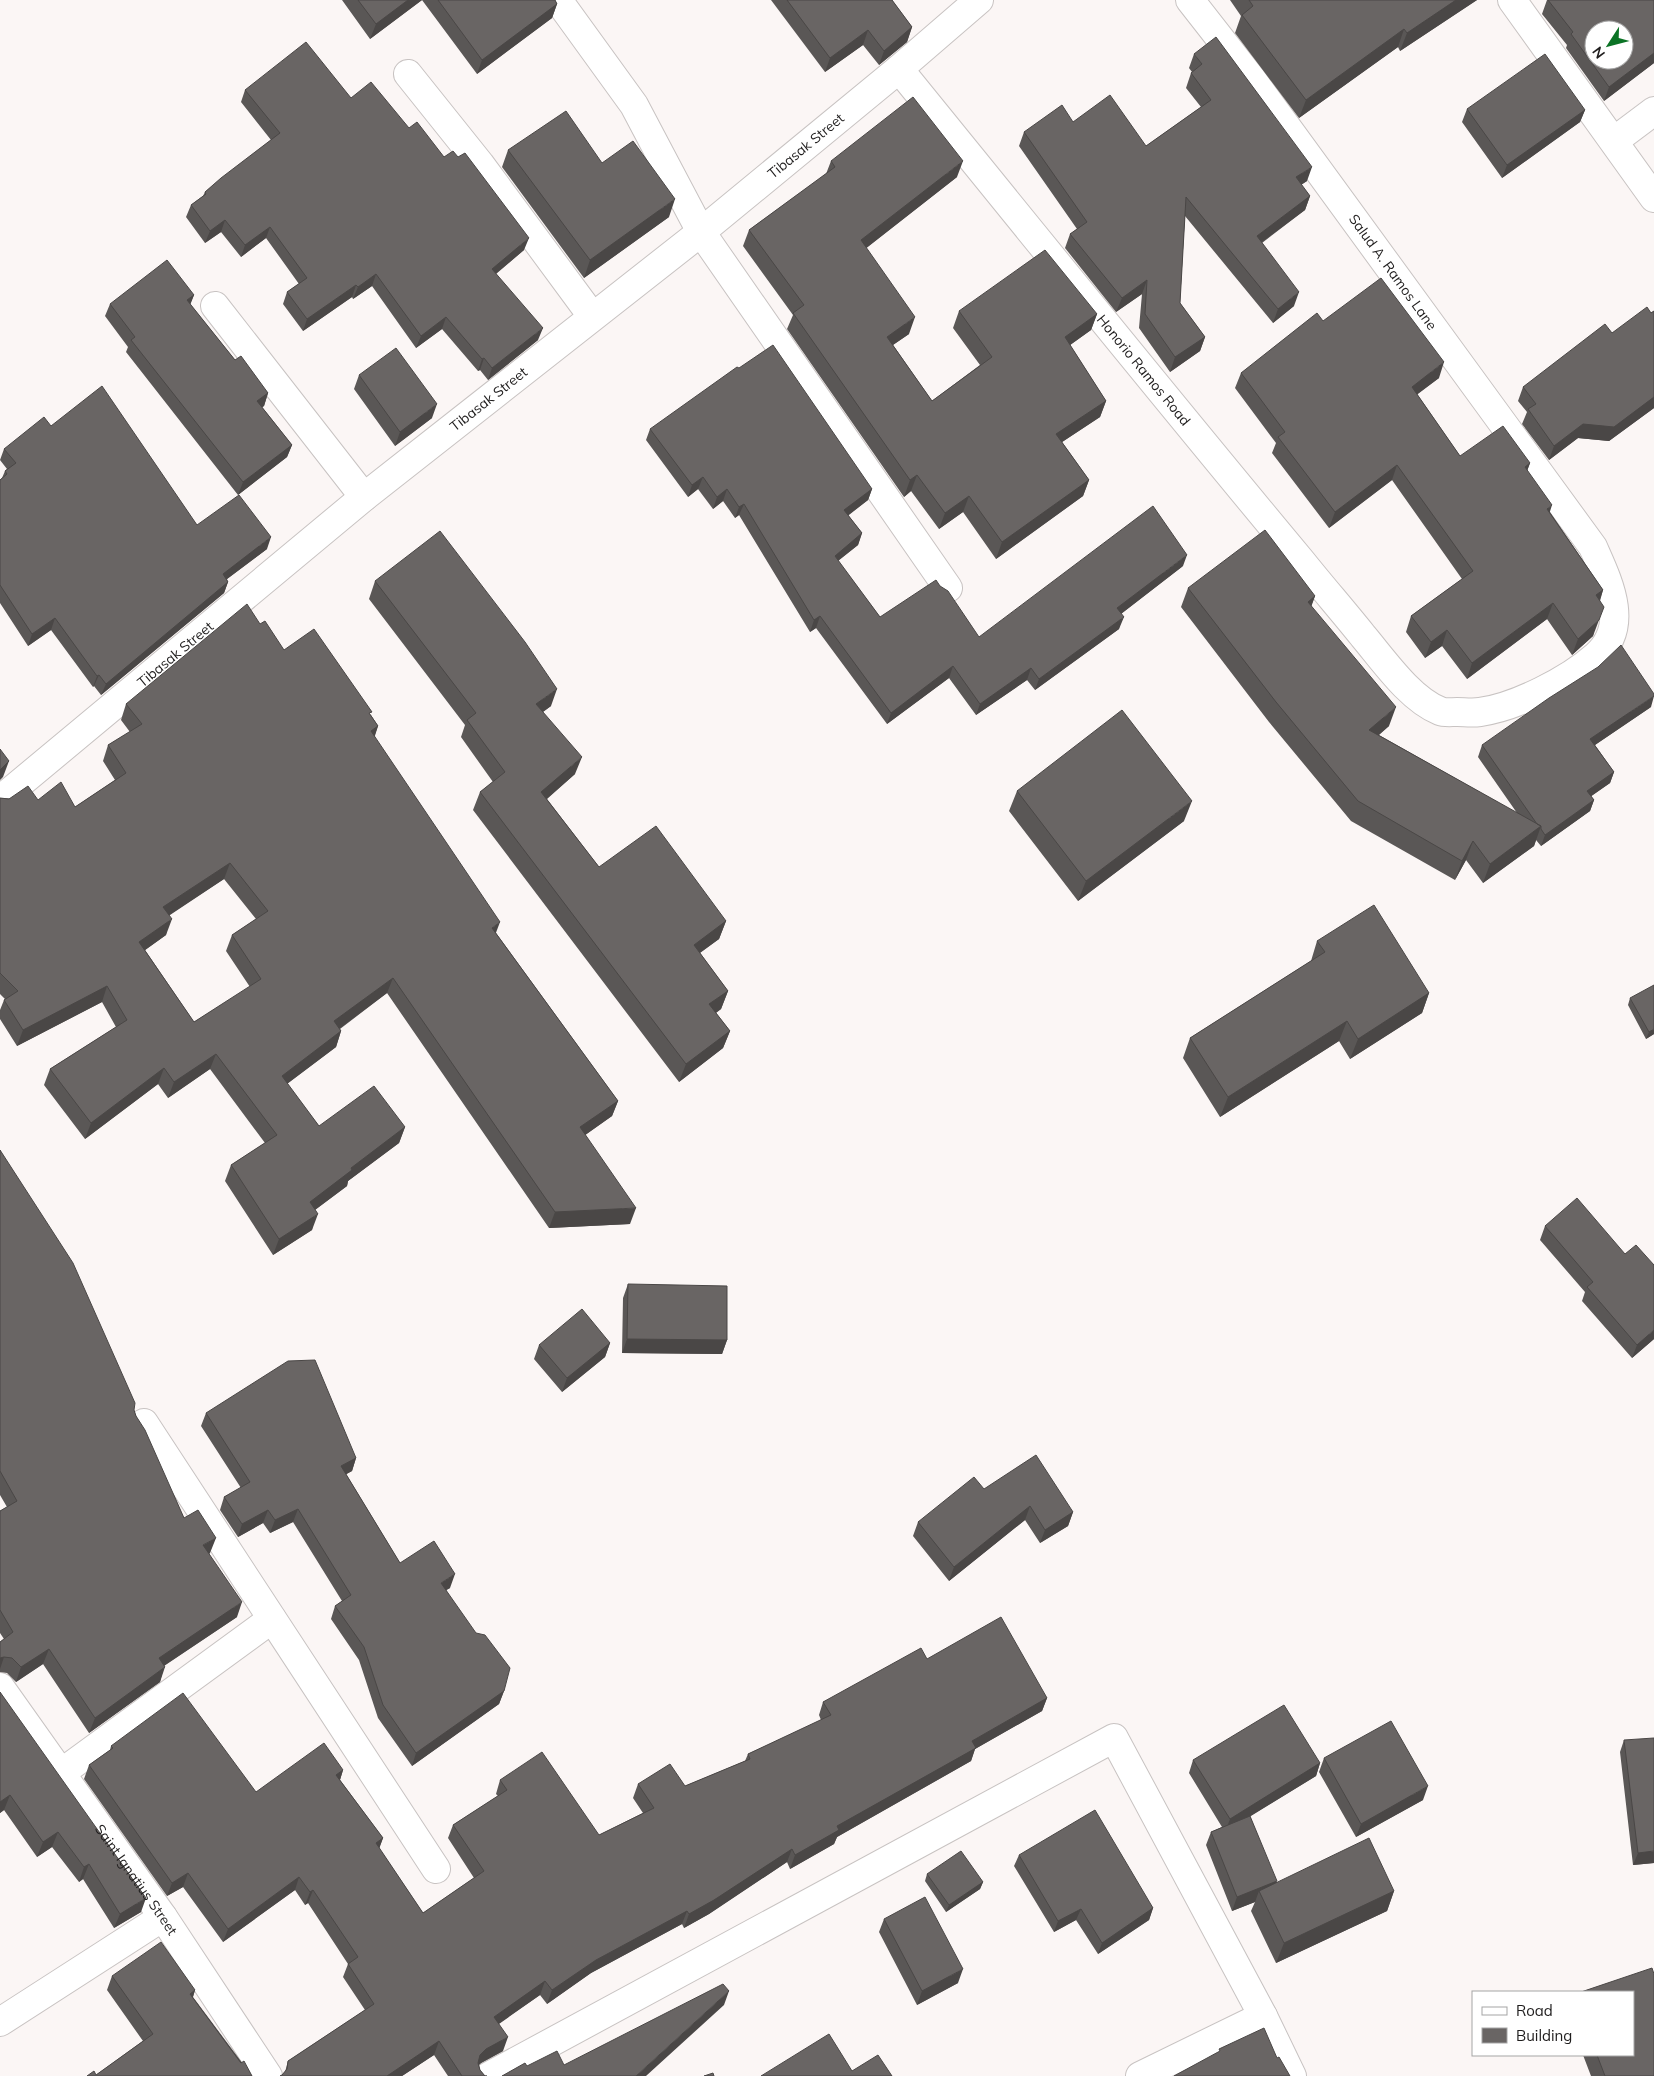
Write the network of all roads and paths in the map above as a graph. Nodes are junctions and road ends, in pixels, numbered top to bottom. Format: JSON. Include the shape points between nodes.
{"nodes":[{"id":1,"x":558,"y":0,"type":"edge"},
{"id":2,"x":979,"y":0,"type":"edge"},
{"id":3,"x":1190,"y":0,"type":"edge"},
{"id":4,"x":1512,"y":0,"type":"edge"},
{"id":5,"x":899,"y":69,"type":"junction"},
{"id":6,"x":408,"y":74,"type":"dead end"},
{"id":7,"x":1654,"y":111,"type":"edge"},
{"id":8,"x":1614,"y":141,"type":"junction"},
{"id":9,"x":1654,"y":198,"type":"edge"},
{"id":10,"x":701,"y":232,"type":"junction"},
{"id":11,"x":215,"y":306,"type":"dead end"},
{"id":12,"x":592,"y":316,"type":"junction"},
{"id":13,"x":364,"y":497,"type":"junction"},
{"id":14,"x":948,"y":588,"type":"dead end"},
{"id":15,"x":1390,"y":668,"type":"joint"},
{"id":16,"x":0,"y":800,"type":"edge"},
{"id":17,"x":144,"y":1423,"type":"dead end"},
{"id":18,"x":272,"y":1619,"type":"junction"},
{"id":19,"x":0,"y":1687,"type":"edge"},
{"id":20,"x":61,"y":1773,"type":"junction"},
{"id":21,"x":436,"y":1869,"type":"dead end"},
{"id":22,"x":163,"y":1917,"type":"junction"},
{"id":23,"x":1263,"y":2016,"type":"junction"},
{"id":24,"x":0,"y":2022,"type":"edge"},
{"id":25,"x":268,"y":2076,"type":"edge"},
{"id":26,"x":489,"y":2076,"type":"edge"},
{"id":27,"x":1140,"y":2076,"type":"edge"},
{"id":28,"x":1292,"y":2076,"type":"edge"}],
"edges":[{"from":1,"to":10,"type":"street","via":[[634,105]]},
{"from":2,"to":5,"type":"street","name":"Tibasak Street"},
{"from":3,"to":15,"type":"street","name":"Salud A. Ramos Lane","via":[[1252,78],[1592,547],[1606,575],[1614,603],[1614,630],[1608,646],[1593,659],[1531,695],[1479,712],[1442,712],[1417,697]]},
{"from":4,"to":8,"type":"street"},
{"from":5,"to":10,"type":"street","name":"Tibasak Street"},
{"from":5,"to":15,"type":"street","name":"Honorio Ramos Road"},
{"from":6,"to":12,"type":"street","via":[[480,164]]},
{"from":7,"to":8,"type":"street"},
{"from":8,"to":9,"type":"street"},
{"from":10,"to":12,"type":"street","name":"Tibasak Street"},
{"from":10,"to":14,"type":"street"},
{"from":11,"to":13,"type":"street"},
{"from":12,"to":13,"type":"street","name":"Tibasak Street"},
{"from":13,"to":16,"type":"street","name":"Tibasak Street"},
{"from":17,"to":18,"type":"street"},
{"from":18,"to":20,"type":"street"},
{"from":18,"to":21,"type":"street"},
{"from":19,"to":20,"type":"street","name":"Saint Ignatius Street"},
{"from":20,"to":22,"type":"street","name":"Saint Ignatius Street"},
{"from":22,"to":24,"type":"street"},
{"from":22,"to":25,"type":"street","name":"Saint Ignatius Street"},
{"from":23,"to":26,"type":"street","via":[[1114,1738]]},
{"from":23,"to":27,"type":"street"},
{"from":23,"to":28,"type":"street"}]}
